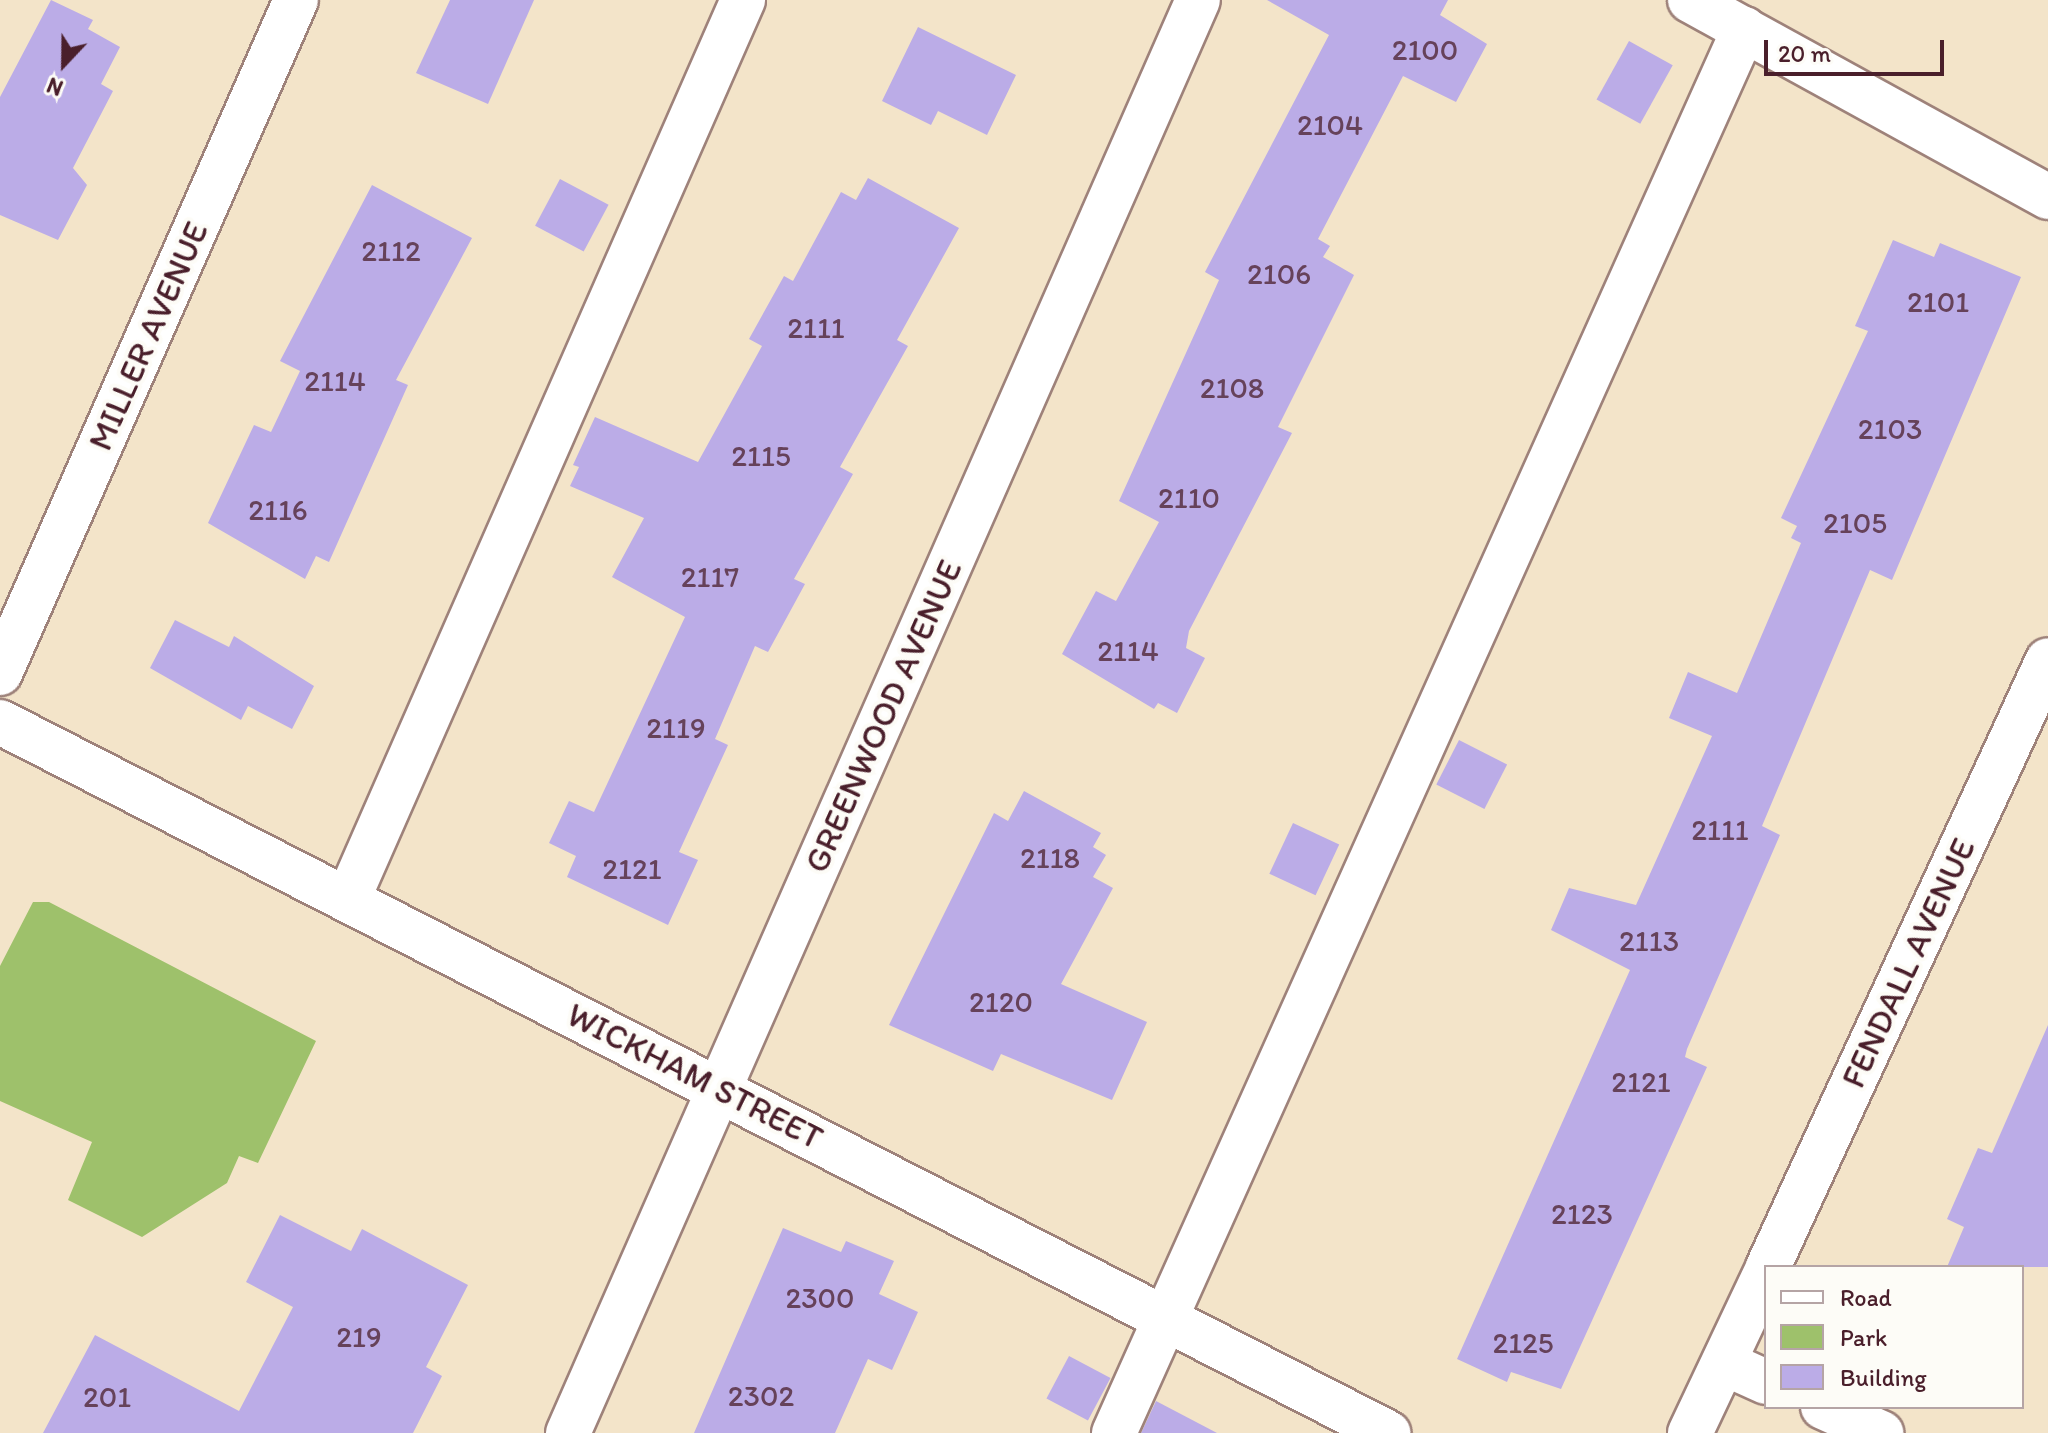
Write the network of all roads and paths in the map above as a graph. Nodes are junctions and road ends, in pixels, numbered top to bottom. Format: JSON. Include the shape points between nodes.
{"nodes":[{"id":1,"x":296,"y":0,"type":"edge"},
{"id":2,"x":743,"y":0,"type":"edge"},
{"id":3,"x":1198,"y":0,"type":"edge"},
{"id":4,"x":1690,"y":0,"type":"edge"},
{"id":5,"x":1744,"y":29,"type":"junction"},
{"id":6,"x":2048,"y":197,"type":"edge"},
{"id":7,"x":2048,"y":660,"type":"edge"},
{"id":8,"x":0,"y":673,"type":"edge"},
{"id":9,"x":0,"y":722,"type":"edge"},
{"id":10,"x":348,"y":899,"type":"junction"},
{"id":11,"x":719,"y":1089,"type":"junction"},
{"id":12,"x":1769,"y":1265,"type":"edge"},
{"id":13,"x":1764,"y":1276,"type":"edge"},
{"id":14,"x":1167,"y":1318,"type":"junction"},
{"id":15,"x":1724,"y":1363,"type":"junction"},
{"id":16,"x":1764,"y":1381,"type":"edge"},
{"id":17,"x":1827,"y":1409,"type":"edge"},
{"id":18,"x":568,"y":1433,"type":"edge"},
{"id":19,"x":1114,"y":1433,"type":"edge"},
{"id":20,"x":1388,"y":1433,"type":"edge"},
{"id":21,"x":1690,"y":1433,"type":"edge"},
{"id":22,"x":1881,"y":1433,"type":"edge"}],
"edges":[{"from":1,"to":8,"type":"street","name":"MILLER AVENUE"},
{"from":2,"to":10,"type":"street"},
{"from":3,"to":11,"type":"street","name":"GREENWOOD AVENUE"},
{"from":4,"to":5,"type":"street"},
{"from":5,"to":6,"type":"street"},
{"from":5,"to":14,"type":"street"},
{"from":7,"to":12,"type":"street","name":"FENDALL AVENUE"},
{"from":9,"to":10,"type":"street","name":"WICKHAM STREET"},
{"from":10,"to":11,"type":"street","name":"WICKHAM STREET"},
{"from":11,"to":14,"type":"street","name":"WICKHAM STREET"},
{"from":11,"to":18,"type":"street","name":"GREENWOOD AVENUE"},
{"from":13,"to":15,"type":"street","name":"FENDALL AVENUE"},
{"from":14,"to":19,"type":"street"},
{"from":14,"to":20,"type":"street","name":"WICKHAM STREET"},
{"from":15,"to":16,"type":"street"},
{"from":15,"to":21,"type":"street","name":"FENDALL AVENUE"},
{"from":17,"to":22,"type":"street"}]}
